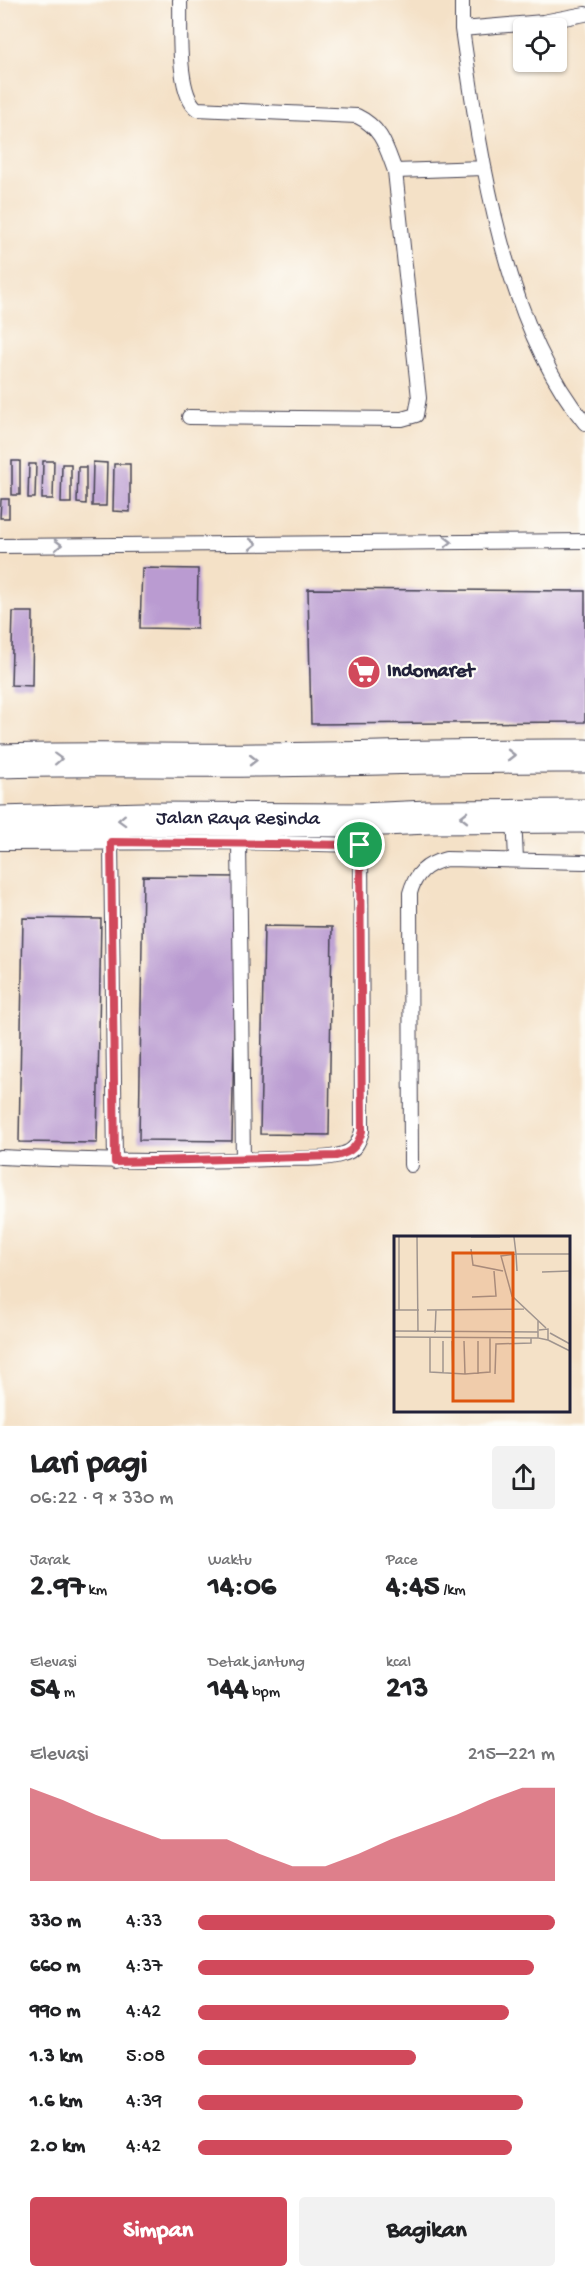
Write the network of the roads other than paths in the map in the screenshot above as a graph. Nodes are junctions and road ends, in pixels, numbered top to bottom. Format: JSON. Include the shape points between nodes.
{"nodes":[{"id":1,"x":180,"y":0,"type":"edge"},
{"id":2,"x":462,"y":0,"type":"edge"},
{"id":3,"x":585,"y":14,"type":"edge"},
{"id":4,"x":462,"y":30,"type":"junction"},
{"id":5,"x":484,"y":168,"type":"junction"},
{"id":6,"x":394,"y":171,"type":"junction"},
{"id":7,"x":189,"y":417,"type":"dead end"},
{"id":8,"x":585,"y":423,"type":"edge"},
{"id":9,"x":585,"y":541,"type":"edge"},
{"id":10,"x":0,"y":546,"type":"edge"},
{"id":11,"x":585,"y":756,"type":"edge"},
{"id":12,"x":0,"y":761,"type":"edge"},
{"id":13,"x":585,"y":816,"type":"edge"},
{"id":14,"x":514,"y":817,"type":"junction"},
{"id":15,"x":0,"y":823,"type":"edge"},
{"id":16,"x":361,"y":832,"type":"junction"},
{"id":17,"x":111,"y":842,"type":"junction"},
{"id":18,"x":239,"y":842,"type":"junction"},
{"id":19,"x":0,"y":843,"type":"edge"},
{"id":20,"x":516,"y":859,"type":"junction"},
{"id":21,"x":585,"y":862,"type":"edge"},
{"id":22,"x":0,"y":1157,"type":"edge"},
{"id":23,"x":243,"y":1160,"type":"junction"},
{"id":24,"x":115,"y":1162,"type":"junction"},
{"id":25,"x":411,"y":1165,"type":"dead end"}],
"edges":[{"from":1,"to":6,"type":"lane","via":[[184,85],[189,103],[197,109],[357,116],[370,122],[381,135]]},
{"from":2,"to":4,"type":"lane"},
{"from":3,"to":4,"type":"lane"},
{"from":4,"to":5,"type":"lane"},
{"from":5,"to":6,"type":"lane"},
{"from":5,"to":8,"type":"lane","via":[[516,294],[540,353]]},
{"from":6,"to":7,"type":"lane","via":[[419,398],[416,415],[402,419]]},
{"from":10,"to":9,"type":"lane","one_way":true},
{"from":12,"to":11,"type":"street","one_way":true},
{"from":13,"to":14,"type":"street","name":"Jalan Raya Resinda"},
{"from":14,"to":16,"type":"street","name":"Jalan Raya Resinda","one_way":true,"via":[[428,817]]},
{"from":14,"to":20,"type":"lane"},
{"from":16,"to":15,"type":"street","name":"Jalan Raya Resinda","one_way":true,"via":[[144,819]]},
{"from":16,"to":18,"type":"lane"},
{"from":16,"to":23,"type":"lane","via":[[359,1142],[352,1150],[336,1156]]},
{"from":17,"to":18,"type":"lane"},
{"from":17,"to":19,"type":"lane"},
{"from":17,"to":24,"type":"lane"},
{"from":18,"to":23,"type":"lane"},
{"from":20,"to":21,"type":"lane"},
{"from":20,"to":25,"type":"lane","via":[[446,859],[428,866],[413,882]]},
{"from":22,"to":24,"type":"lane"},
{"from":23,"to":24,"type":"lane"}]}
